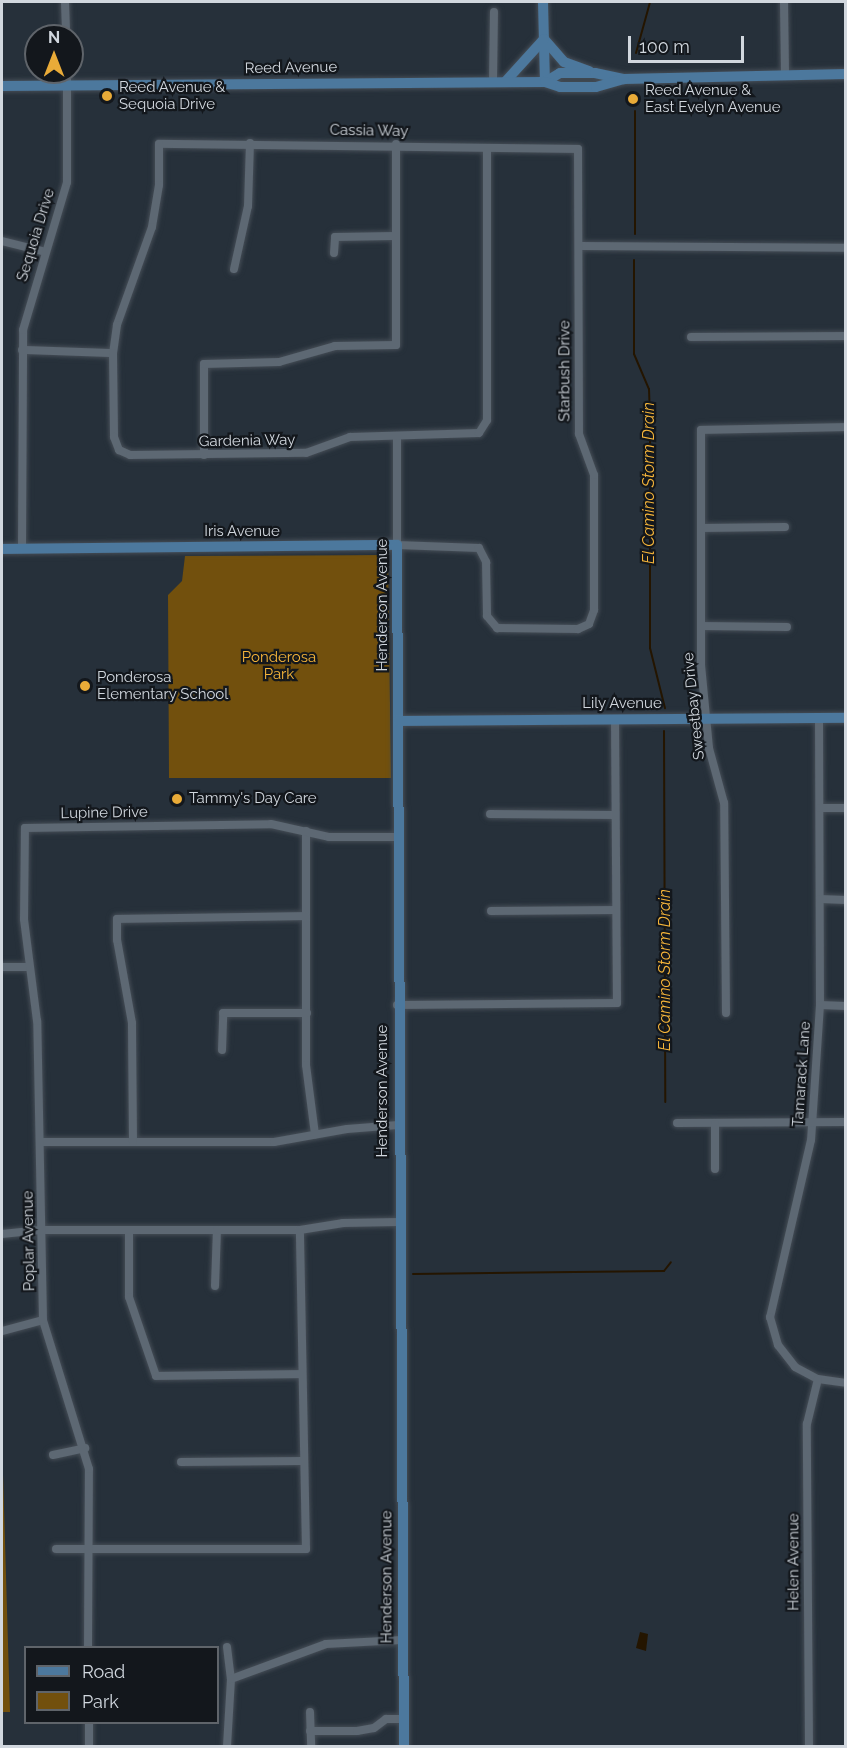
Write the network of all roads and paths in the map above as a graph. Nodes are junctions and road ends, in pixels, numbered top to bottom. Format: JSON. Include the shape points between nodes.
{"nodes":[{"id":1,"x":65,"y":2,"type":"edge"},
{"id":2,"x":543,"y":2,"type":"edge"},
{"id":3,"x":784,"y":2,"type":"edge"},
{"id":4,"x":494,"y":12,"type":"dead end"},
{"id":5,"x":66,"y":24,"type":"edge"},
{"id":6,"x":544,"y":39,"type":"junction"},
{"id":7,"x":595,"y":73,"type":"junction"},
{"id":8,"x":846,"y":74,"type":"edge"},
{"id":9,"x":785,"y":75,"type":"junction"},
{"id":10,"x":624,"y":79,"type":"junction"},
{"id":11,"x":545,"y":81,"type":"junction"},
{"id":12,"x":493,"y":82,"type":"junction"},
{"id":13,"x":505,"y":82,"type":"junction"},
{"id":14,"x":2,"y":86,"type":"edge"},
{"id":15,"x":67,"y":86,"type":"junction"},
{"id":16,"x":249,"y":143,"type":"junction"},
{"id":17,"x":396,"y":144,"type":"junction"},
{"id":18,"x":578,"y":149,"type":"joint"},
{"id":19,"x":487,"y":150,"type":"junction"},
{"id":20,"x":394,"y":236,"type":"junction"},
{"id":21,"x":2,"y":241,"type":"edge"},
{"id":22,"x":580,"y":246,"type":"junction"},
{"id":23,"x":846,"y":248,"type":"edge"},
{"id":24,"x":46,"y":252,"type":"junction"},
{"id":25,"x":334,"y":253,"type":"dead end"},
{"id":26,"x":234,"y":269,"type":"dead end"},
{"id":27,"x":846,"y":336,"type":"edge"},
{"id":28,"x":691,"y":337,"type":"dead end"},
{"id":29,"x":22,"y":350,"type":"junction"},
{"id":30,"x":113,"y":353,"type":"junction"},
{"id":31,"x":846,"y":427,"type":"edge"},
{"id":32,"x":397,"y":436,"type":"junction"},
{"id":33,"x":204,"y":455,"type":"junction"},
{"id":34,"x":785,"y":527,"type":"dead end"},
{"id":35,"x":700,"y":528,"type":"junction"},
{"id":36,"x":397,"y":545,"type":"junction"},
{"id":37,"x":2,"y":549,"type":"edge"},
{"id":38,"x":22,"y":549,"type":"junction"},
{"id":39,"x":482,"y":550,"type":"joint"},
{"id":40,"x":701,"y":626,"type":"junction"},
{"id":41,"x":787,"y":627,"type":"dead end"},
{"id":42,"x":819,"y":718,"type":"junction"},
{"id":43,"x":846,"y":718,"type":"edge"},
{"id":44,"x":707,"y":719,"type":"junction"},
{"id":45,"x":615,"y":720,"type":"junction"},
{"id":46,"x":398,"y":721,"type":"junction"},
{"id":47,"x":820,"y":808,"type":"junction"},
{"id":48,"x":846,"y":808,"type":"edge"},
{"id":49,"x":490,"y":814,"type":"dead end"},
{"id":50,"x":615,"y":815,"type":"junction"},
{"id":51,"x":25,"y":828,"type":"joint"},
{"id":52,"x":306,"y":831,"type":"junction"},
{"id":53,"x":397,"y":837,"type":"junction"},
{"id":54,"x":820,"y":899,"type":"junction"},
{"id":55,"x":846,"y":900,"type":"edge"},
{"id":56,"x":616,"y":910,"type":"junction"},
{"id":57,"x":491,"y":911,"type":"dead end"},
{"id":58,"x":306,"y":916,"type":"junction"},
{"id":59,"x":2,"y":967,"type":"edge"},
{"id":60,"x":28,"y":967,"type":"junction"},
{"id":61,"x":398,"y":1005,"type":"junction"},
{"id":62,"x":820,"y":1005,"type":"junction"},
{"id":63,"x":846,"y":1006,"type":"edge"},
{"id":64,"x":307,"y":1012,"type":"junction"},
{"id":65,"x":726,"y":1013,"type":"dead end"},
{"id":66,"x":222,"y":1050,"type":"dead end"},
{"id":67,"x":846,"y":1122,"type":"edge"},
{"id":68,"x":677,"y":1123,"type":"dead end"},
{"id":69,"x":812,"y":1123,"type":"junction"},
{"id":70,"x":715,"y":1124,"type":"junction"},
{"id":71,"x":398,"y":1125,"type":"junction"},
{"id":72,"x":315,"y":1134,"type":"junction"},
{"id":73,"x":42,"y":1142,"type":"junction"},
{"id":74,"x":133,"y":1142,"type":"junction"},
{"id":75,"x":715,"y":1169,"type":"dead end"},
{"id":76,"x":399,"y":1222,"type":"junction"},
{"id":77,"x":41,"y":1230,"type":"junction"},
{"id":78,"x":217,"y":1230,"type":"junction"},
{"id":79,"x":300,"y":1230,"type":"junction"},
{"id":80,"x":129,"y":1231,"type":"junction"},
{"id":81,"x":2,"y":1234,"type":"edge"},
{"id":82,"x":215,"y":1286,"type":"dead end"},
{"id":83,"x":44,"y":1320,"type":"junction"},
{"id":84,"x":2,"y":1331,"type":"edge"},
{"id":85,"x":302,"y":1374,"type":"junction"},
{"id":86,"x":818,"y":1379,"type":"junction"},
{"id":87,"x":846,"y":1383,"type":"edge"},
{"id":88,"x":85,"y":1448,"type":"junction"},
{"id":89,"x":53,"y":1455,"type":"dead end"},
{"id":90,"x":303,"y":1461,"type":"junction"},
{"id":91,"x":181,"y":1462,"type":"dead end"},
{"id":92,"x":56,"y":1549,"type":"dead end"},
{"id":93,"x":87,"y":1550,"type":"junction"},
{"id":94,"x":402,"y":1640,"type":"junction"},
{"id":95,"x":88,"y":1646,"type":"edge"},
{"id":96,"x":227,"y":1647,"type":"dead end"},
{"id":97,"x":231,"y":1679,"type":"junction"},
{"id":98,"x":310,"y":1712,"type":"dead end"},
{"id":99,"x":403,"y":1719,"type":"junction"},
{"id":100,"x":89,"y":1724,"type":"edge"},
{"id":101,"x":310,"y":1731,"type":"junction"},
{"id":102,"x":89,"y":1746,"type":"edge"},
{"id":103,"x":227,"y":1746,"type":"edge"},
{"id":104,"x":311,"y":1746,"type":"edge"},
{"id":105,"x":404,"y":1746,"type":"edge"},
{"id":106,"x":809,"y":1746,"type":"edge"}],
"edges":[{"from":1,"to":5,"type":"street"},
{"from":2,"to":6,"type":"street"},
{"from":3,"to":9,"type":"street"},
{"from":4,"to":12,"type":"street"},
{"from":6,"to":7,"type":"street","via":[[564,62]]},
{"from":6,"to":11,"type":"street"},
{"from":6,"to":13,"type":"street"},
{"from":7,"to":10,"type":"street","name":"Reed Avenue"},
{"from":7,"to":11,"type":"street","name":"Reed Avenue","via":[[560,73]]},
{"from":8,"to":9,"type":"street","name":"Reed Avenue"},
{"from":9,"to":10,"type":"street","name":"Reed Avenue"},
{"from":10,"to":11,"type":"street","name":"Reed Avenue","via":[[596,87],[560,87]]},
{"from":11,"to":13,"type":"street","name":"Reed Avenue"},
{"from":12,"to":13,"type":"street","name":"Reed Avenue"},
{"from":12,"to":15,"type":"street","name":"Reed Avenue"},
{"from":14,"to":15,"type":"street","name":"Reed Avenue"},
{"from":15,"to":24,"type":"street","name":"Sequoia Drive","via":[[67,182]]},
{"from":16,"to":17,"type":"street","name":"Cassia Way"},
{"from":16,"to":26,"type":"street","via":[[248,206]]},
{"from":16,"to":30,"type":"street","name":"Cassia Way","via":[[159,144],[159,185],[152,227],[117,325]]},
{"from":17,"to":19,"type":"street","name":"Cassia Way"},
{"from":17,"to":20,"type":"street"},
{"from":18,"to":19,"type":"street","name":"Cassia Way"},
{"from":18,"to":22,"type":"street","name":"Starbush Drive"},
{"from":19,"to":32,"type":"street","name":"Gardenia Way","via":[[487,420],[479,433]]},
{"from":20,"to":25,"type":"street","via":[[335,237]]},
{"from":20,"to":33,"type":"street","via":[[396,345],[335,346],[279,362],[204,364]]},
{"from":21,"to":24,"type":"street"},
{"from":22,"to":23,"type":"street","via":[[818,244]]},
{"from":22,"to":39,"type":"street","name":"Starbush Drive","via":[[579,434],[594,475],[594,610],[589,624],[578,629],[504,629],[492,624],[487,616],[486,562]]},
{"from":24,"to":29,"type":"street","name":"Sequoia Drive","via":[[27,310]]},
{"from":27,"to":28,"type":"street"},
{"from":29,"to":30,"type":"street"},
{"from":29,"to":38,"type":"street","name":"Sequoia Drive"},
{"from":30,"to":33,"type":"street","name":"Gardenia Way","via":[[114,437],[119,450],[130,455]]},
{"from":31,"to":35,"type":"street","name":"Sweetbay Drive","via":[[700,430]]},
{"from":32,"to":33,"type":"street","name":"Gardenia Way","via":[[350,436],[306,453]]},
{"from":32,"to":36,"type":"street","name":"Henderson Avenue"},
{"from":34,"to":35,"type":"street"},
{"from":35,"to":40,"type":"street","name":"Sweetbay Drive"},
{"from":36,"to":38,"type":"street","name":"Iris Avenue"},
{"from":36,"to":39,"type":"street","name":"Iris Avenue","via":[[468,545]]},
{"from":36,"to":46,"type":"street","name":"Henderson Avenue"},
{"from":37,"to":38,"type":"street","name":"Iris Avenue"},
{"from":40,"to":41,"type":"street"},
{"from":40,"to":44,"type":"street","name":"Sweetbay Drive"},
{"from":42,"to":43,"type":"street","name":"Lily Avenue"},
{"from":42,"to":44,"type":"street","name":"Lily Avenue"},
{"from":42,"to":47,"type":"street","name":"Tamarack Lane"},
{"from":44,"to":45,"type":"street","name":"Lily Avenue"},
{"from":44,"to":65,"type":"street","name":"Sweetbay Drive","via":[[709,748],[724,803]]},
{"from":45,"to":46,"type":"street","name":"Lily Avenue"},
{"from":45,"to":50,"type":"street"},
{"from":46,"to":53,"type":"street","name":"Henderson Avenue"},
{"from":47,"to":48,"type":"street"},
{"from":47,"to":54,"type":"street","name":"Tamarack Lane"},
{"from":49,"to":50,"type":"street"},
{"from":50,"to":56,"type":"street"},
{"from":51,"to":52,"type":"street","name":"Lupine Drive","via":[[271,824]]},
{"from":51,"to":60,"type":"street","name":"Poplar Avenue"},
{"from":52,"to":53,"type":"street","name":"Lupine Drive","via":[[329,837]]},
{"from":52,"to":58,"type":"street"},
{"from":53,"to":61,"type":"street","name":"Henderson Avenue"},
{"from":54,"to":55,"type":"street"},
{"from":54,"to":62,"type":"street","name":"Tamarack Lane"},
{"from":56,"to":57,"type":"street"},
{"from":56,"to":61,"type":"street","via":[[617,1003]]},
{"from":58,"to":64,"type":"street"},
{"from":58,"to":74,"type":"street","via":[[117,919],[132,1023]]},
{"from":59,"to":60,"type":"street"},
{"from":60,"to":73,"type":"street","name":"Poplar Avenue","via":[[37,1021]]},
{"from":61,"to":71,"type":"street","name":"Henderson Avenue"},
{"from":62,"to":63,"type":"street"},
{"from":62,"to":69,"type":"street","name":"Tamarack Lane"},
{"from":64,"to":66,"type":"street","via":[[223,1013]]},
{"from":64,"to":72,"type":"street","via":[[306,1065]]},
{"from":67,"to":69,"type":"street"},
{"from":68,"to":70,"type":"street"},
{"from":69,"to":70,"type":"street"},
{"from":69,"to":86,"type":"street","name":"Tamarack Lane","via":[[791,1236],[770,1317],[783,1354],[795,1367]]},
{"from":70,"to":75,"type":"street"},
{"from":71,"to":72,"type":"street"},
{"from":71,"to":76,"type":"street","name":"Henderson Avenue"},
{"from":72,"to":74,"type":"street","via":[[274,1142]]},
{"from":73,"to":74,"type":"street"},
{"from":73,"to":77,"type":"street","name":"Poplar Avenue"},
{"from":76,"to":79,"type":"street","via":[[342,1223]]},
{"from":76,"to":94,"type":"street","name":"Henderson Avenue"},
{"from":77,"to":80,"type":"street"},
{"from":77,"to":81,"type":"street"},
{"from":77,"to":83,"type":"street","name":"Poplar Avenue"},
{"from":78,"to":79,"type":"street"},
{"from":78,"to":80,"type":"street"},
{"from":78,"to":82,"type":"street"},
{"from":79,"to":85,"type":"street"},
{"from":80,"to":85,"type":"street","via":[[129,1297],[156,1376]]},
{"from":83,"to":84,"type":"street"},
{"from":83,"to":88,"type":"street","name":"Poplar Avenue"},
{"from":85,"to":90,"type":"street"},
{"from":86,"to":87,"type":"street","name":"Tamarack Lane"},
{"from":86,"to":106,"type":"street","name":"Helen Avenue","via":[[807,1424]]},
{"from":88,"to":89,"type":"street"},
{"from":88,"to":93,"type":"street","name":"Poplar Avenue"},
{"from":90,"to":91,"type":"street"},
{"from":90,"to":93,"type":"street","via":[[306,1549]]},
{"from":92,"to":93,"type":"street"},
{"from":93,"to":95,"type":"street","name":"Poplar Avenue"},
{"from":94,"to":97,"type":"street","via":[[326,1644]]},
{"from":94,"to":99,"type":"street","name":"Henderson Avenue"},
{"from":96,"to":97,"type":"street"},
{"from":97,"to":103,"type":"street"},
{"from":98,"to":101,"type":"street"},
{"from":99,"to":101,"type":"street","via":[[386,1719],[374,1728],[357,1731]]},
{"from":99,"to":105,"type":"street","name":"Henderson Avenue"},
{"from":100,"to":102,"type":"street"},
{"from":101,"to":104,"type":"street"}]}
